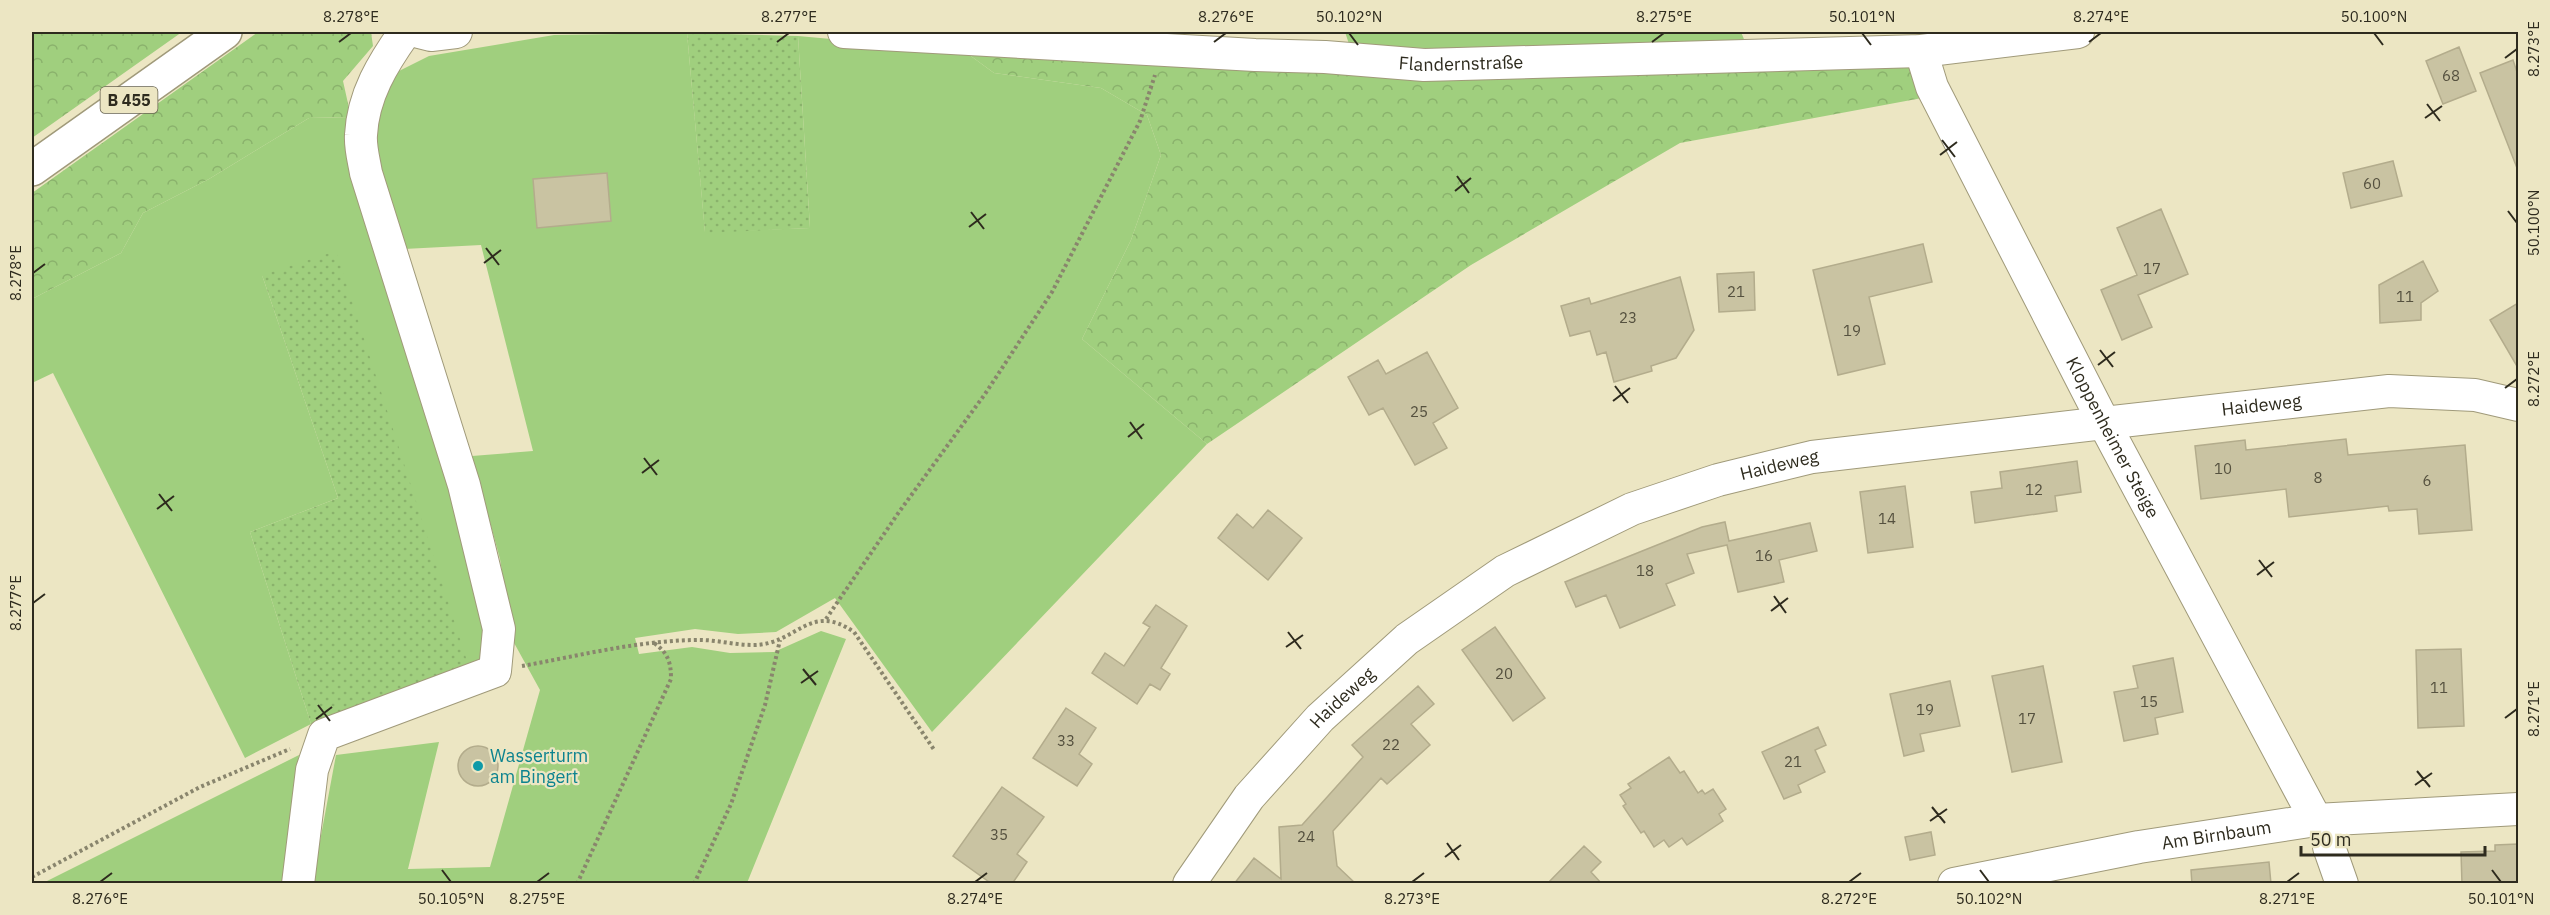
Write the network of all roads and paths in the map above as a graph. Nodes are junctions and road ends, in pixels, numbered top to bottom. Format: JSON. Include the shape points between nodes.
{"nodes":[{"id":1,"x":225,"y":32,"type":"edge"},
{"id":2,"x":405,"y":32,"type":"edge"},
{"id":3,"x":419,"y":32,"type":"edge"},
{"id":4,"x":456,"y":32,"type":"edge"},
{"id":5,"x":843,"y":32,"type":"edge"},
{"id":6,"x":2078,"y":32,"type":"edge"},
{"id":7,"x":1251,"y":43,"type":"edge"},
{"id":8,"x":1164,"y":49,"type":"junction"},
{"id":9,"x":1921,"y":51,"type":"junction"},
{"id":10,"x":32,"y":169,"type":"edge"},
{"id":11,"x":2518,"y":405,"type":"edge"},
{"id":12,"x":2104,"y":423,"type":"junction"},
{"id":13,"x":826,"y":619,"type":"junction"},
{"id":14,"x":780,"y":640,"type":"junction"},
{"id":15,"x":654,"y":643,"type":"junction"},
{"id":16,"x":495,"y":671,"type":"junction"},
{"id":17,"x":324,"y":735,"type":"junction"},
{"id":18,"x":935,"y":751,"type":"dead end"},
{"id":19,"x":2518,"y":809,"type":"edge"},
{"id":20,"x":2322,"y":833,"type":"junction"},
{"id":21,"x":32,"y":877,"type":"edge"},
{"id":22,"x":298,"y":884,"type":"edge"},
{"id":23,"x":577,"y":884,"type":"edge"},
{"id":24,"x":694,"y":884,"type":"edge"},
{"id":25,"x":1189,"y":884,"type":"edge"},
{"id":26,"x":1954,"y":884,"type":"edge"},
{"id":27,"x":2342,"y":884,"type":"edge"}],
"edges":[{"from":1,"to":10,"type":"main road","number":"B 455"},
{"from":2,"to":16,"type":"street","via":[[381,66],[367,100],[361,136],[366,173],[464,485],[499,629]]},
{"from":3,"to":4,"type":"street"},
{"from":5,"to":8,"type":"street","name":"Flandernstraße"},
{"from":6,"to":9,"type":"street","name":"Flandernstraße"},
{"from":7,"to":8,"type":"street","name":"Flandernstraße"},
{"from":7,"to":9,"type":"street","name":"Flandernstraße","via":[[1325,57],[1424,65]]},
{"from":8,"to":13,"type":"path","via":[[1140,122],[1052,292]]},
{"from":9,"to":12,"type":"street","name":"Kloppenheimer Steige","via":[[1932,87]]},
{"from":11,"to":12,"type":"street","name":"Haideweg","via":[[2475,396],[2389,392]]},
{"from":12,"to":20,"type":"street","name":"Kloppenheimer Steige"},
{"from":12,"to":25,"type":"street","name":"Haideweg","via":[[1812,457],[1718,480],[1632,509],[1505,571],[1407,639],[1320,718],[1249,797]]},
{"from":13,"to":14,"type":"path","via":[[812,622]]},
{"from":13,"to":18,"type":"path","via":[[854,632]]},
{"from":14,"to":15,"type":"path","via":[[753,645],[692,640]]},
{"from":14,"to":24,"type":"path","via":[[765,705],[731,804]]},
{"from":15,"to":16,"type":"path"},
{"from":15,"to":23,"type":"path","via":[[665,651],[671,663],[671,679]]},
{"from":16,"to":17,"type":"street"},
{"from":17,"to":21,"type":"path","via":[[200,787]]},
{"from":17,"to":22,"type":"street","via":[[312,770]]},
{"from":19,"to":20,"type":"street","name":"Am Birnbaum"},
{"from":20,"to":26,"type":"street","name":"Am Birnbaum","via":[[2139,847]]},
{"from":20,"to":27,"type":"street","name":"Kloppenheimer Steige"}]}
